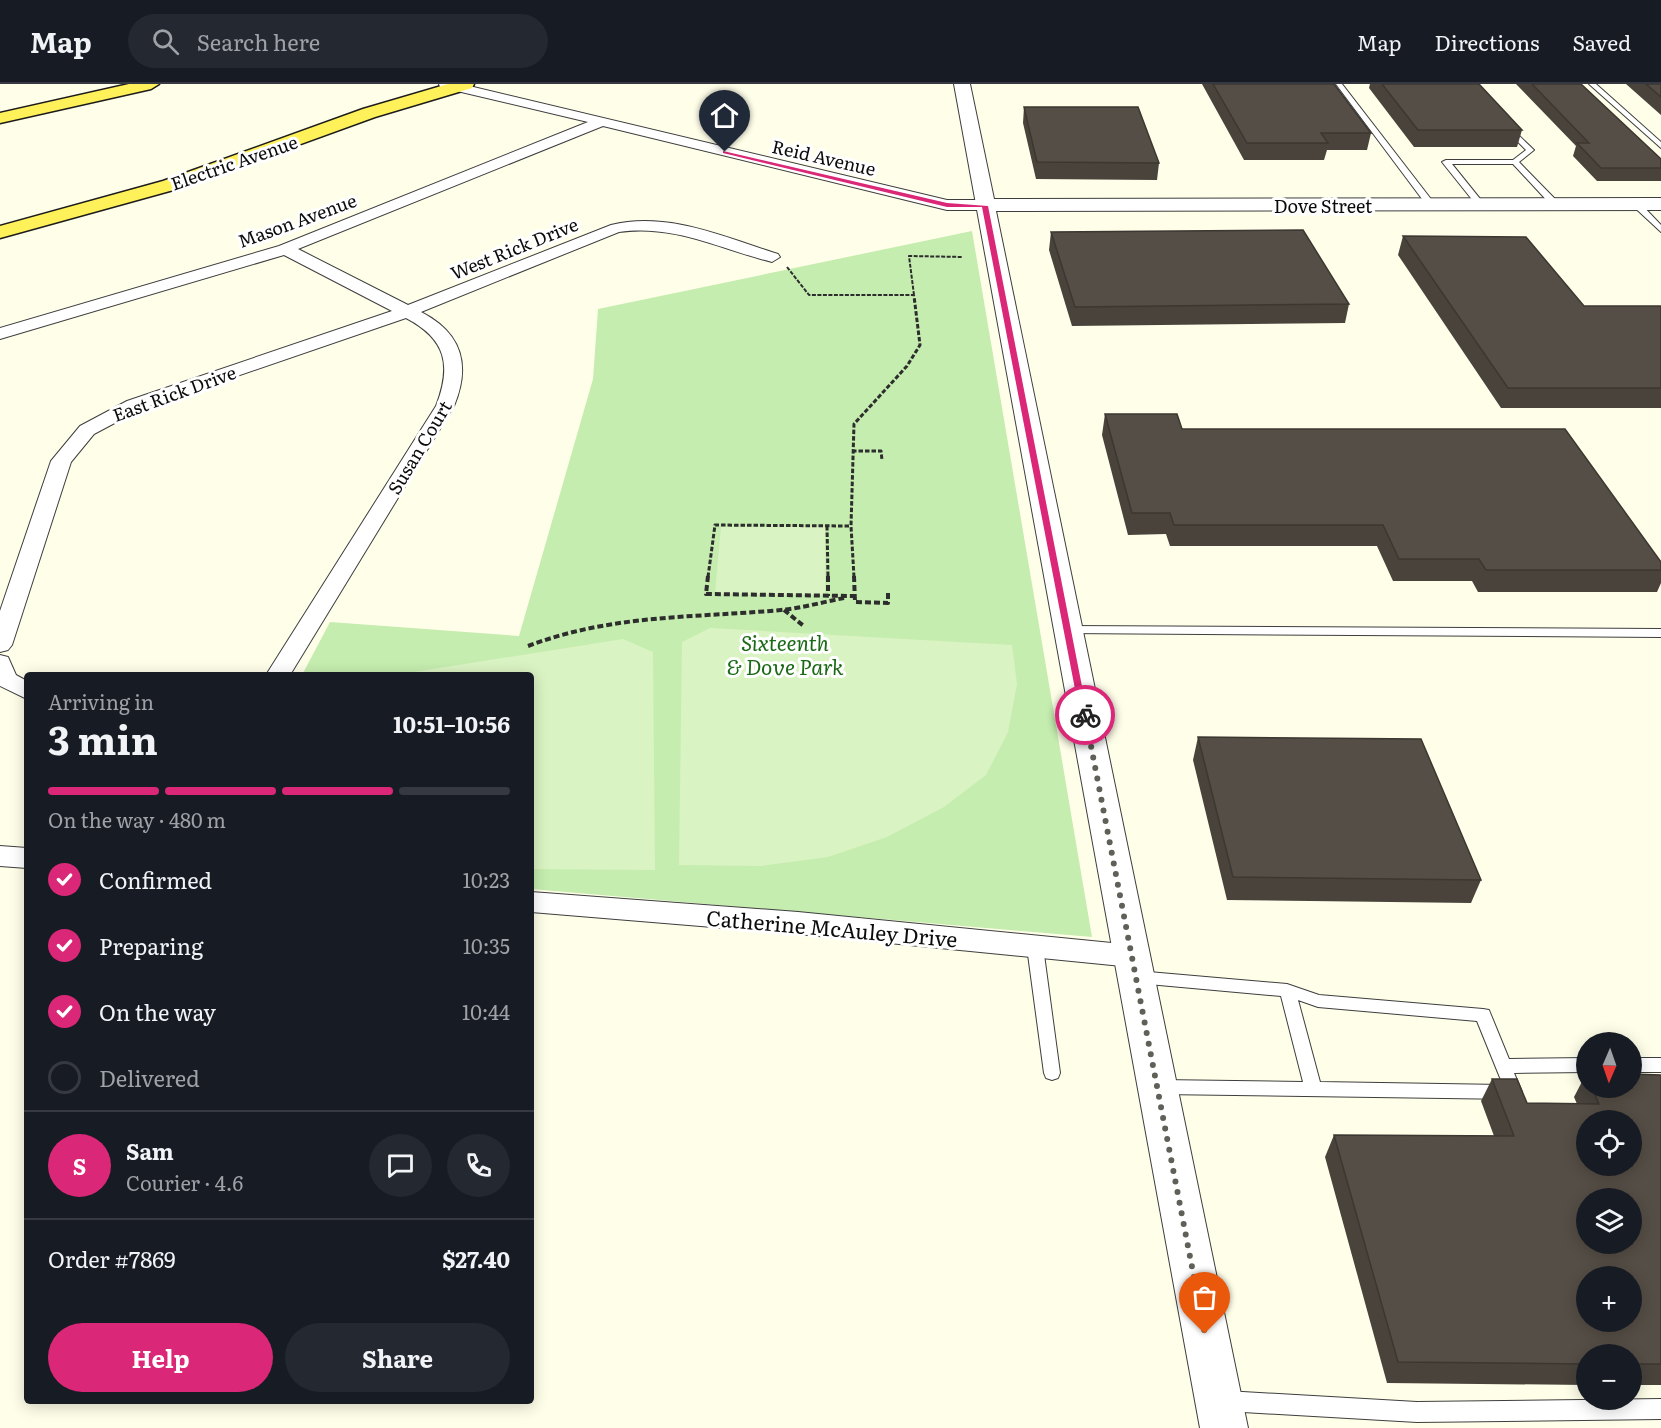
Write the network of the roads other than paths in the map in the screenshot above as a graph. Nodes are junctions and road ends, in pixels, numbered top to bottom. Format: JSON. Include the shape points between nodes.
{"nodes":[{"id":1,"x":151,"y":84,"type":"edge"},
{"id":2,"x":962,"y":84,"type":"edge"},
{"id":3,"x":1339,"y":84,"type":"edge"},
{"id":4,"x":1592,"y":84,"type":"edge"},
{"id":5,"x":456,"y":85,"type":"edge"},
{"id":6,"x":1498,"y":117,"type":"edge"},
{"id":7,"x":0,"y":118,"type":"edge"},
{"id":8,"x":601,"y":122,"type":"junction"},
{"id":9,"x":1661,"y":146,"type":"edge"},
{"id":10,"x":1515,"y":162,"type":"junction"},
{"id":11,"x":1555,"y":204,"type":"junction"},
{"id":12,"x":1636,"y":204,"type":"junction"},
{"id":13,"x":1661,"y":204,"type":"edge"},
{"id":14,"x":1431,"y":205,"type":"junction"},
{"id":15,"x":1481,"y":205,"type":"junction"},
{"id":16,"x":985,"y":206,"type":"junction"},
{"id":17,"x":1661,"y":230,"type":"edge"},
{"id":18,"x":0,"y":232,"type":"edge"},
{"id":19,"x":285,"y":249,"type":"junction"},
{"id":20,"x":772,"y":257,"type":"road end"},
{"id":21,"x":406,"y":312,"type":"junction"},
{"id":22,"x":0,"y":334,"type":"edge"},
{"id":23,"x":8,"y":600,"type":"edge"},
{"id":24,"x":1068,"y":630,"type":"junction"},
{"id":25,"x":1661,"y":633,"type":"edge"},
{"id":26,"x":0,"y":645,"type":"edge"},
{"id":27,"x":0,"y":662,"type":"edge"},
{"id":28,"x":280,"y":672,"type":"edge"},
{"id":29,"x":24,"y":689,"type":"edge"},
{"id":30,"x":0,"y":856,"type":"edge"},
{"id":31,"x":24,"y":858,"type":"edge"},
{"id":32,"x":534,"y":902,"type":"edge"},
{"id":33,"x":1035,"y":947,"type":"junction"},
{"id":34,"x":1134,"y":967,"type":"junction"},
{"id":35,"x":1287,"y":990,"type":"junction"},
{"id":36,"x":1576,"y":1065,"type":"edge"},
{"id":37,"x":1642,"y":1065,"type":"edge"},
{"id":38,"x":1661,"y":1065,"type":"edge"},
{"id":39,"x":1503,"y":1066,"type":"junction"},
{"id":40,"x":1052,"y":1072,"type":"dead end"},
{"id":41,"x":1157,"y":1087,"type":"junction"},
{"id":42,"x":1313,"y":1089,"type":"junction"},
{"id":43,"x":1661,"y":1409,"type":"edge"},
{"id":44,"x":1221,"y":1414,"type":"edge"}],
"edges":[{"from":1,"to":7,"type":"main road"},
{"from":2,"to":16,"type":"street"},
{"from":3,"to":14,"type":"lane"},
{"from":4,"to":9,"type":"lane"},
{"from":5,"to":8,"type":"street","name":"Reid Avenue"},
{"from":5,"to":18,"type":"main road","name":"Electric Avenue","via":[[170,185]]},
{"from":6,"to":10,"type":"lane","via":[[1530,150]]},
{"from":8,"to":16,"type":"street","name":"Reid Avenue","via":[[947,205]]},
{"from":8,"to":19,"type":"street","name":"Mason Avenue"},
{"from":10,"to":11,"type":"lane"},
{"from":10,"to":15,"type":"lane","via":[[1446,162]]},
{"from":11,"to":12,"type":"street","name":"Dove Street"},
{"from":11,"to":15,"type":"street","name":"Dove Street"},
{"from":12,"to":13,"type":"street","name":"Dove Street"},
{"from":12,"to":17,"type":"lane"},
{"from":14,"to":15,"type":"street","name":"Dove Street"},
{"from":14,"to":16,"type":"street","name":"Dove Street"},
{"from":16,"to":24,"type":"street"},
{"from":19,"to":21,"type":"street","name":"Susan Court"},
{"from":19,"to":22,"type":"street","name":"Mason Avenue"},
{"from":20,"to":21,"type":"street","name":"West Rick Drive","via":[[670,226],[636,224]]},
{"from":21,"to":23,"type":"street","name":"East Rick Drive","via":[[134,405],[87,430],[61,461]]},
{"from":21,"to":28,"type":"street","name":"Susan Court","via":[[440,332],[448,344],[453,359],[453,389]]},
{"from":23,"to":26,"type":"street","name":"East Rick Drive"},
{"from":24,"to":25,"type":"lane"},
{"from":24,"to":34,"type":"street"},
{"from":27,"to":29,"type":"street","via":[[6,679]]},
{"from":30,"to":31,"type":"street"},
{"from":32,"to":33,"type":"street","name":"Catherine McAuley Drive"},
{"from":33,"to":34,"type":"street","name":"Catherine McAuley Drive"},
{"from":33,"to":40,"type":"lane"},
{"from":34,"to":35,"type":"lane"},
{"from":34,"to":41,"type":"street"},
{"from":35,"to":39,"type":"lane","via":[[1317,1001],[1483,1015]]},
{"from":35,"to":42,"type":"lane"},
{"from":36,"to":39,"type":"lane"},
{"from":37,"to":38,"type":"lane"},
{"from":39,"to":42,"type":"lane","via":[[1514,1092]]},
{"from":41,"to":42,"type":"lane"},
{"from":41,"to":44,"type":"street"},
{"from":43,"to":44,"type":"lane"}]}
